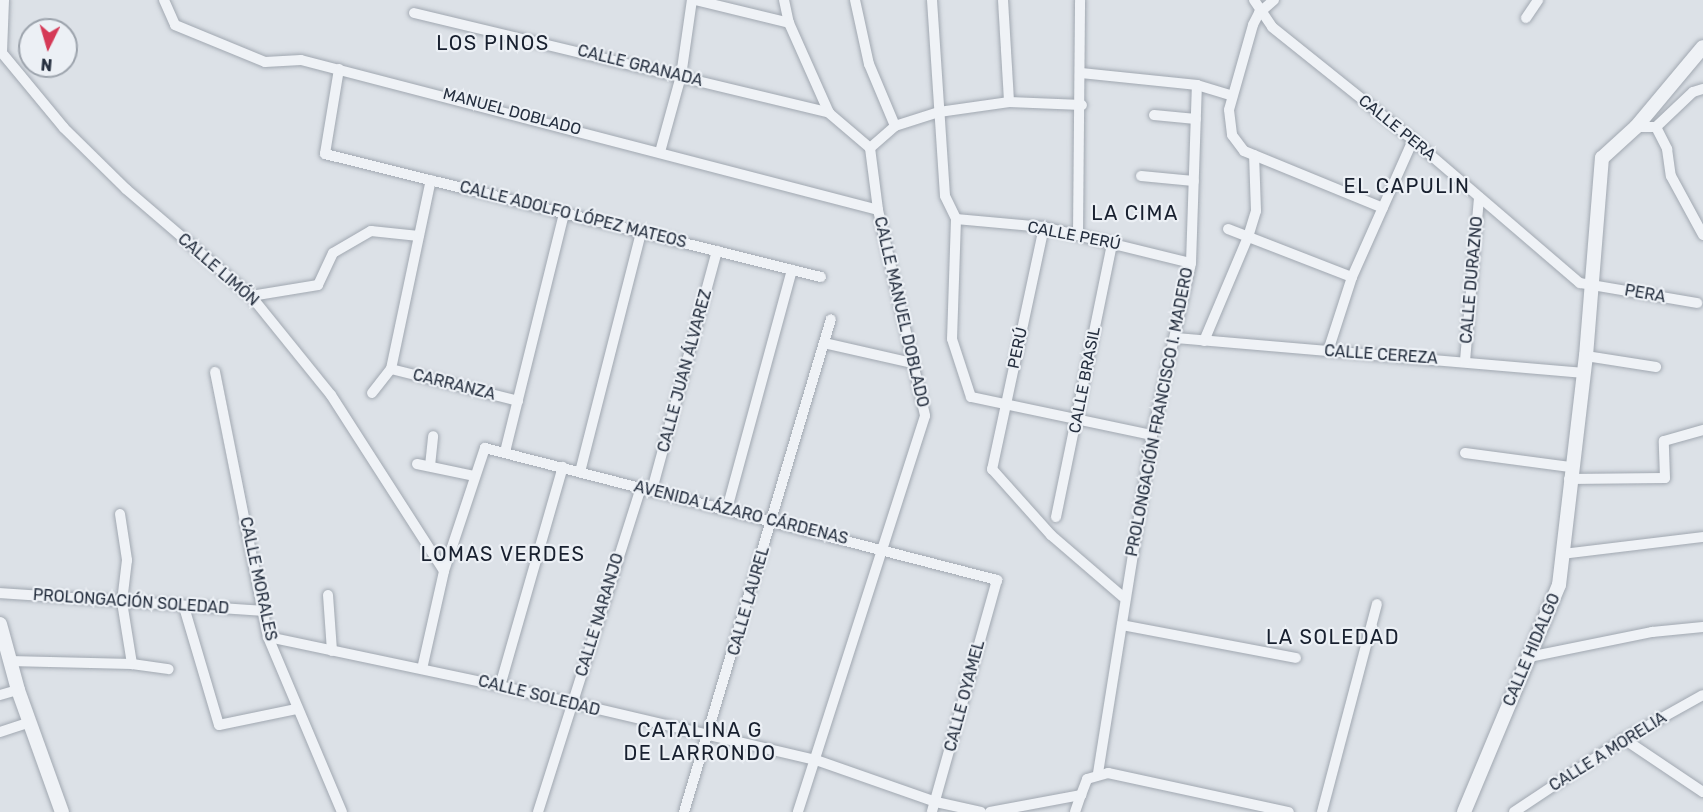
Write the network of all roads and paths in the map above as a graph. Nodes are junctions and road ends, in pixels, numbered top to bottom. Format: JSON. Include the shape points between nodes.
{"nodes":[{"id":1,"x":4,"y":0,"type":"edge"},
{"id":2,"x":164,"y":0,"type":"edge"},
{"id":3,"x":694,"y":0,"type":"edge"},
{"id":4,"x":784,"y":0,"type":"edge"},
{"id":5,"x":855,"y":0,"type":"edge"},
{"id":6,"x":932,"y":0,"type":"edge"},
{"id":7,"x":1003,"y":0,"type":"edge"},
{"id":8,"x":1080,"y":0,"type":"edge"},
{"id":9,"x":1254,"y":0,"type":"edge"},
{"id":10,"x":1274,"y":0,"type":"edge"},
{"id":11,"x":1538,"y":0,"type":"edge"},
{"id":12,"x":414,"y":13,"type":"dead end"},
{"id":13,"x":1259,"y":13,"type":"junction"},
{"id":14,"x":1526,"y":18,"type":"dead end"},
{"id":15,"x":789,"y":22,"type":"junction"},
{"id":16,"x":1703,"y":47,"type":"edge"},
{"id":17,"x":339,"y":69,"type":"junction"},
{"id":18,"x":1081,"y":73,"type":"junction"},
{"id":19,"x":681,"y":76,"type":"junction"},
{"id":20,"x":1197,"y":85,"type":"junction"},
{"id":21,"x":1703,"y":89,"type":"edge"},
{"id":22,"x":1232,"y":96,"type":"junction"},
{"id":23,"x":1009,"y":102,"type":"junction"},
{"id":24,"x":1082,"y":105,"type":"junction"},
{"id":25,"x":939,"y":111,"type":"junction"},
{"id":26,"x":829,"y":113,"type":"junction"},
{"id":27,"x":1154,"y":115,"type":"dead end"},
{"id":28,"x":1196,"y":119,"type":"junction"},
{"id":29,"x":1636,"y":127,"type":"junction"},
{"id":30,"x":1656,"y":127,"type":"junction"},
{"id":31,"x":893,"y":129,"type":"junction"},
{"id":32,"x":1413,"y":140,"type":"junction"},
{"id":33,"x":873,"y":146,"type":"junction"},
{"id":34,"x":660,"y":152,"type":"junction"},
{"id":35,"x":1254,"y":155,"type":"junction"},
{"id":36,"x":1140,"y":176,"type":"dead end"},
{"id":37,"x":431,"y":180,"type":"junction"},
{"id":38,"x":1194,"y":181,"type":"junction"},
{"id":39,"x":1479,"y":198,"type":"junction"},
{"id":40,"x":1383,"y":208,"type":"junction"},
{"id":41,"x":878,"y":210,"type":"junction"},
{"id":42,"x":564,"y":213,"type":"junction"},
{"id":43,"x":956,"y":219,"type":"junction"},
{"id":44,"x":1044,"y":227,"type":"junction"},
{"id":45,"x":1228,"y":229,"type":"dead end"},
{"id":46,"x":641,"y":232,"type":"junction"},
{"id":47,"x":1078,"y":235,"type":"junction"},
{"id":48,"x":1703,"y":235,"type":"edge"},
{"id":49,"x":419,"y":236,"type":"junction"},
{"id":50,"x":1248,"y":237,"type":"junction"},
{"id":51,"x":1112,"y":243,"type":"junction"},
{"id":52,"x":717,"y":251,"type":"junction"},
{"id":53,"x":1191,"y":263,"type":"junction"},
{"id":54,"x":792,"y":270,"type":"junction"},
{"id":55,"x":821,"y":277,"type":"dead end"},
{"id":56,"x":1352,"y":277,"type":"junction"},
{"id":57,"x":1593,"y":285,"type":"junction"},
{"id":58,"x":251,"y":296,"type":"junction"},
{"id":59,"x":1697,"y":303,"type":"dead end"},
{"id":60,"x":831,"y":319,"type":"dead end"},
{"id":61,"x":1176,"y":339,"type":"junction"},
{"id":62,"x":1204,"y":340,"type":"junction"},
{"id":63,"x":824,"y":343,"type":"junction"},
{"id":64,"x":1328,"y":351,"type":"junction"},
{"id":65,"x":1586,"y":356,"type":"junction"},
{"id":66,"x":1465,"y":361,"type":"junction"},
{"id":67,"x":913,"y":363,"type":"junction"},
{"id":68,"x":1656,"y":368,"type":"dead end"},
{"id":69,"x":391,"y":369,"type":"junction"},
{"id":70,"x":215,"y":372,"type":"dead end"},
{"id":71,"x":1585,"y":373,"type":"junction"},
{"id":72,"x":372,"y":393,"type":"dead end"},
{"id":73,"x":518,"y":401,"type":"junction"},
{"id":74,"x":1007,"y":404,"type":"junction"},
{"id":75,"x":1077,"y":419,"type":"junction"},
{"id":76,"x":1703,"y":430,"type":"edge"},
{"id":77,"x":1152,"y":435,"type":"junction"},
{"id":78,"x":434,"y":436,"type":"dead end"},
{"id":79,"x":505,"y":452,"type":"junction"},
{"id":80,"x":1465,"y":453,"type":"dead end"},
{"id":81,"x":417,"y":464,"type":"dead end"},
{"id":82,"x":430,"y":466,"type":"junction"},
{"id":83,"x":563,"y":467,"type":"junction"},
{"id":84,"x":580,"y":471,"type":"junction"},
{"id":85,"x":1570,"y":473,"type":"junction"},
{"id":86,"x":474,"y":476,"type":"junction"},
{"id":87,"x":646,"y":489,"type":"junction"},
{"id":88,"x":727,"y":509,"type":"junction"},
{"id":89,"x":120,"y":514,"type":"dead end"},
{"id":90,"x":1056,"y":517,"type":"dead end"},
{"id":91,"x":772,"y":521,"type":"junction"},
{"id":92,"x":1703,"y":537,"type":"edge"},
{"id":93,"x":883,"y":550,"type":"junction"},
{"id":94,"x":1562,"y":554,"type":"junction"},
{"id":95,"x":444,"y":571,"type":"junction"},
{"id":96,"x":997,"y":580,"type":"joint"},
{"id":97,"x":0,"y":593,"type":"edge"},
{"id":98,"x":328,"y":595,"type":"dead end"},
{"id":99,"x":1123,"y":597,"type":"junction"},
{"id":100,"x":122,"y":602,"type":"junction"},
{"id":101,"x":1377,"y":604,"type":"dead end"},
{"id":102,"x":184,"y":607,"type":"junction"},
{"id":103,"x":263,"y":611,"type":"junction"},
{"id":104,"x":0,"y":624,"type":"edge"},
{"id":105,"x":1122,"y":626,"type":"junction"},
{"id":106,"x":1703,"y":627,"type":"edge"},
{"id":107,"x":268,"y":637,"type":"junction"},
{"id":108,"x":332,"y":651,"type":"junction"},
{"id":109,"x":1529,"y":657,"type":"junction"},
{"id":110,"x":1296,"y":658,"type":"dead end"},
{"id":111,"x":9,"y":661,"type":"junction"},
{"id":112,"x":132,"y":664,"type":"junction"},
{"id":113,"x":169,"y":669,"type":"dead end"},
{"id":114,"x":422,"y":669,"type":"junction"},
{"id":115,"x":500,"y":686,"type":"junction"},
{"id":116,"x":18,"y":690,"type":"junction"},
{"id":117,"x":0,"y":695,"type":"edge"},
{"id":118,"x":1703,"y":696,"type":"edge"},
{"id":119,"x":572,"y":705,"type":"junction"},
{"id":120,"x":296,"y":708,"type":"junction"},
{"id":121,"x":30,"y":722,"type":"junction"},
{"id":122,"x":0,"y":732,"type":"edge"},
{"id":123,"x":710,"y":735,"type":"junction"},
{"id":124,"x":1624,"y":739,"type":"junction"},
{"id":125,"x":816,"y":760,"type":"junction"},
{"id":126,"x":1098,"y":773,"type":"junction"},
{"id":127,"x":1703,"y":792,"type":"edge"},
{"id":128,"x":1081,"y":795,"type":"junction"},
{"id":129,"x":934,"y":807,"type":"edge"},
{"id":130,"x":62,"y":812,"type":"edge"},
{"id":131,"x":342,"y":812,"type":"edge"},
{"id":132,"x":538,"y":812,"type":"edge"},
{"id":133,"x":684,"y":812,"type":"edge"},
{"id":134,"x":798,"y":812,"type":"edge"},
{"id":135,"x":981,"y":812,"type":"edge"},
{"id":136,"x":990,"y":812,"type":"edge"},
{"id":137,"x":1075,"y":812,"type":"edge"},
{"id":138,"x":1289,"y":812,"type":"edge"},
{"id":139,"x":1322,"y":812,"type":"edge"},
{"id":140,"x":1464,"y":812,"type":"edge"},
{"id":141,"x":1514,"y":812,"type":"edge"}],
"edges":[{"from":1,"to":58,"type":"street","name":"CALLE LIMÓN","via":[[2,53],[64,128],[126,189]]},
{"from":2,"to":17,"type":"street","name":"MANUEL DOBLADO","via":[[175,25],[265,62],[301,60]]},
{"from":3,"to":15,"type":"street"},
{"from":3,"to":19,"type":"street"},
{"from":4,"to":15,"type":"street"},
{"from":5,"to":31,"type":"street","via":[[869,64]]},
{"from":6,"to":25,"type":"street"},
{"from":7,"to":23,"type":"street"},
{"from":8,"to":18,"type":"street"},
{"from":9,"to":13,"type":"street"},
{"from":10,"to":13,"type":"street"},
{"from":11,"to":14,"type":"street"},
{"from":12,"to":19,"type":"street","name":"CALLE GRANADA"},
{"from":13,"to":22,"type":"street"},
{"from":13,"to":32,"type":"street","name":"CALLE PERA"},
{"from":15,"to":26,"type":"street"},
{"from":16,"to":29,"type":"street","name":"CALLE HIDALGO"},
{"from":17,"to":34,"type":"street","name":"MANUEL DOBLADO"},
{"from":17,"to":37,"type":"street","name":"CALLE ADOLFO LÓPEZ MATEOS","via":[[325,154]]},
{"from":18,"to":20,"type":"street"},
{"from":18,"to":24,"type":"street"},
{"from":19,"to":26,"type":"street","name":"CALLE GRANADA"},
{"from":19,"to":34,"type":"street"},
{"from":20,"to":22,"type":"street"},
{"from":20,"to":28,"type":"street","name":"PROLONGACIÓN FRANCISCO I. MADERO"},
{"from":21,"to":30,"type":"street","via":[[1692,92]]},
{"from":22,"to":35,"type":"street","via":[[1232,135],[1244,151]]},
{"from":23,"to":24,"type":"street"},
{"from":23,"to":25,"type":"street"},
{"from":24,"to":47,"type":"street"},
{"from":25,"to":31,"type":"street"},
{"from":25,"to":43,"type":"street","via":[[945,196]]},
{"from":26,"to":33,"type":"street"},
{"from":27,"to":28,"type":"street"},
{"from":28,"to":38,"type":"street","name":"PROLONGACIÓN FRANCISCO I. MADERO"},
{"from":29,"to":30,"type":"street"},
{"from":29,"to":57,"type":"street","name":"CALLE HIDALGO","via":[[1602,158]]},
{"from":30,"to":48,"type":"street","via":[[1667,149],[1671,176]]},
{"from":31,"to":33,"type":"street"},
{"from":32,"to":39,"type":"street","name":"CALLE PERA"},
{"from":32,"to":40,"type":"street"},
{"from":33,"to":41,"type":"street","name":"CALLE MANUEL DOBLADO"},
{"from":34,"to":41,"type":"street","name":"MANUEL DOBLADO"},
{"from":35,"to":40,"type":"street"},
{"from":35,"to":50,"type":"street","via":[[1256,211]]},
{"from":36,"to":38,"type":"street"},
{"from":37,"to":42,"type":"street","name":"CALLE ADOLFO LÓPEZ MATEOS"},
{"from":37,"to":49,"type":"street"},
{"from":38,"to":53,"type":"street","name":"PROLONGACIÓN FRANCISCO I. MADERO"},
{"from":39,"to":57,"type":"street","name":"CALLE PERA","via":[[1580,283]]},
{"from":39,"to":66,"type":"street","name":"CALLE DURAZNO"},
{"from":40,"to":56,"type":"street"},
{"from":41,"to":67,"type":"street","name":"CALLE MANUEL DOBLADO"},
{"from":42,"to":46,"type":"street","name":"CALLE ADOLFO LÓPEZ MATEOS"},
{"from":42,"to":73,"type":"street"},
{"from":43,"to":44,"type":"street","name":"CALLE PERÚ"},
{"from":43,"to":74,"type":"street","via":[[952,339],[971,397]]},
{"from":44,"to":47,"type":"street","name":"CALLE PERÚ"},
{"from":44,"to":74,"type":"street","name":"PERÚ"},
{"from":45,"to":50,"type":"street"},
{"from":46,"to":52,"type":"street","name":"CALLE ADOLFO LÓPEZ MATEOS"},
{"from":46,"to":84,"type":"street"},
{"from":47,"to":51,"type":"street","name":"CALLE PERÚ"},
{"from":49,"to":58,"type":"street","via":[[371,231],[333,253],[318,285]]},
{"from":49,"to":69,"type":"street"},
{"from":50,"to":56,"type":"street"},
{"from":50,"to":62,"type":"street"},
{"from":51,"to":53,"type":"street","name":"CALLE PERÚ"},
{"from":51,"to":75,"type":"street","name":"CALLE BRASIL"},
{"from":52,"to":54,"type":"street","name":"CALLE ADOLFO LÓPEZ MATEOS"},
{"from":52,"to":87,"type":"street","name":"CALLE JUAN ÁLVAREZ"},
{"from":53,"to":61,"type":"street","name":"PROLONGACIÓN FRANCISCO I. MADERO"},
{"from":54,"to":55,"type":"street","name":"CALLE ADOLFO LÓPEZ MATEOS"},
{"from":54,"to":88,"type":"street"},
{"from":56,"to":64,"type":"street"},
{"from":57,"to":59,"type":"street","name":"PERA"},
{"from":57,"to":65,"type":"street","name":"CALLE HIDALGO"},
{"from":58,"to":95,"type":"street","name":"CALLE LIMÓN","via":[[332,394]]},
{"from":60,"to":63,"type":"street","name":"CALLE LAUREL"},
{"from":61,"to":62,"type":"street","name":"CALLE CEREZA"},
{"from":61,"to":77,"type":"street","name":"PROLONGACIÓN FRANCISCO I. MADERO"},
{"from":62,"to":64,"type":"street","name":"CALLE CEREZA"},
{"from":63,"to":67,"type":"street"},
{"from":63,"to":91,"type":"street","name":"CALLE LAUREL"},
{"from":64,"to":66,"type":"street","name":"CALLE CEREZA"},
{"from":65,"to":68,"type":"street"},
{"from":65,"to":71,"type":"street","name":"CALLE HIDALGO"},
{"from":66,"to":71,"type":"street","name":"CALLE CEREZA"},
{"from":67,"to":93,"type":"street","name":"CALLE MANUEL DOBLADO","via":[[925,417]]},
{"from":69,"to":72,"type":"street"},
{"from":69,"to":73,"type":"street","name":"CARRANZA"},
{"from":70,"to":103,"type":"street","name":"CALLE MORALES"},
{"from":71,"to":85,"type":"street","name":"CALLE HIDALGO"},
{"from":73,"to":79,"type":"street"},
{"from":74,"to":75,"type":"street"},
{"from":74,"to":99,"type":"street","name":"PERÚ","via":[[992,469],[1051,535]]},
{"from":75,"to":77,"type":"street"},
{"from":75,"to":90,"type":"street","name":"CALLE BRASIL"},
{"from":76,"to":85,"type":"street","via":[[1664,441],[1665,478]]},
{"from":77,"to":99,"type":"street","name":"PROLONGACIÓN FRANCISCO I. MADERO"},
{"from":78,"to":82,"type":"street"},
{"from":79,"to":83,"type":"street","name":"AVENIDA LÁZARO CÁRDENAS"},
{"from":79,"to":86,"type":"street","name":"AVENIDA LÁZARO CÁRDENAS","via":[[485,448]]},
{"from":80,"to":85,"type":"street"},
{"from":81,"to":82,"type":"street"},
{"from":82,"to":86,"type":"street"},
{"from":83,"to":84,"type":"street","name":"AVENIDA LÁZARO CÁRDENAS"},
{"from":83,"to":115,"type":"street"},
{"from":84,"to":87,"type":"street","name":"AVENIDA LÁZARO CÁRDENAS"},
{"from":85,"to":94,"type":"street","name":"CALLE HIDALGO"},
{"from":86,"to":95,"type":"street"},
{"from":87,"to":88,"type":"street","name":"AVENIDA LÁZARO CÁRDENAS"},
{"from":87,"to":119,"type":"street","name":"CALLE NARANJO"},
{"from":88,"to":91,"type":"street","name":"AVENIDA LÁZARO CÁRDENAS"},
{"from":89,"to":100,"type":"street","via":[[127,560]]},
{"from":91,"to":93,"type":"street","name":"AVENIDA LÁZARO CÁRDENAS"},
{"from":91,"to":123,"type":"street","name":"CALLE LAUREL"},
{"from":92,"to":94,"type":"street"},
{"from":93,"to":96,"type":"street","name":"AVENIDA LÁZARO CÁRDENAS"},
{"from":93,"to":125,"type":"street","name":"CALLE MANUEL DOBLADO"},
{"from":94,"to":109,"type":"street","name":"CALLE HIDALGO","via":[[1559,585]]},
{"from":95,"to":114,"type":"street"},
{"from":96,"to":129,"type":"street","name":"CALLE OYAMEL"},
{"from":97,"to":100,"type":"street","name":"PROLONGACIÓN SOLEDAD"},
{"from":98,"to":108,"type":"street"},
{"from":99,"to":105,"type":"street","name":"PROLONGACIÓN FRANCISCO I. MADERO"},
{"from":100,"to":102,"type":"street","name":"PROLONGACIÓN SOLEDAD"},
{"from":100,"to":112,"type":"street"},
{"from":101,"to":139,"type":"street"},
{"from":102,"to":103,"type":"street","name":"PROLONGACIÓN SOLEDAD"},
{"from":102,"to":120,"type":"street","via":[[219,725]]},
{"from":103,"to":107,"type":"street","name":"CALLE MORALES"},
{"from":104,"to":111,"type":"street"},
{"from":105,"to":110,"type":"street"},
{"from":105,"to":126,"type":"street","name":"PROLONGACIÓN FRANCISCO I. MADERO"},
{"from":106,"to":109,"type":"street","via":[[1652,632]]},
{"from":107,"to":108,"type":"street","name":"CALLE SOLEDAD"},
{"from":107,"to":120,"type":"street","name":"CALLE MORALES"},
{"from":108,"to":114,"type":"street","name":"CALLE SOLEDAD"},
{"from":109,"to":140,"type":"street","name":"CALLE HIDALGO"},
{"from":111,"to":112,"type":"street"},
{"from":111,"to":116,"type":"street"},
{"from":112,"to":113,"type":"street"},
{"from":114,"to":115,"type":"street","name":"CALLE SOLEDAD"},
{"from":115,"to":119,"type":"street","name":"CALLE SOLEDAD"},
{"from":116,"to":117,"type":"street"},
{"from":116,"to":121,"type":"street"},
{"from":118,"to":124,"type":"street","name":"CALLE A MORELIA"},
{"from":119,"to":123,"type":"street","name":"CALLE SOLEDAD"},
{"from":119,"to":132,"type":"street","name":"CALLE NARANJO"},
{"from":120,"to":131,"type":"street","name":"CALLE MORALES"},
{"from":121,"to":122,"type":"street"},
{"from":121,"to":130,"type":"street"},
{"from":123,"to":125,"type":"street","name":"CALLE SOLEDAD"},
{"from":123,"to":133,"type":"street","name":"CALLE LAUREL"},
{"from":124,"to":127,"type":"street"},
{"from":124,"to":141,"type":"street","name":"CALLE A MORELIA"},
{"from":125,"to":129,"type":"street","name":"CALLE SOLEDAD"},
{"from":125,"to":134,"type":"street","name":"CALLE MANUEL DOBLADO"},
{"from":126,"to":128,"type":"street","via":[[1087,779]]},
{"from":126,"to":138,"type":"street"},
{"from":128,"to":136,"type":"street"},
{"from":128,"to":137,"type":"street"},
{"from":129,"to":135,"type":"street","name":"CALLE SOLEDAD"}]}
